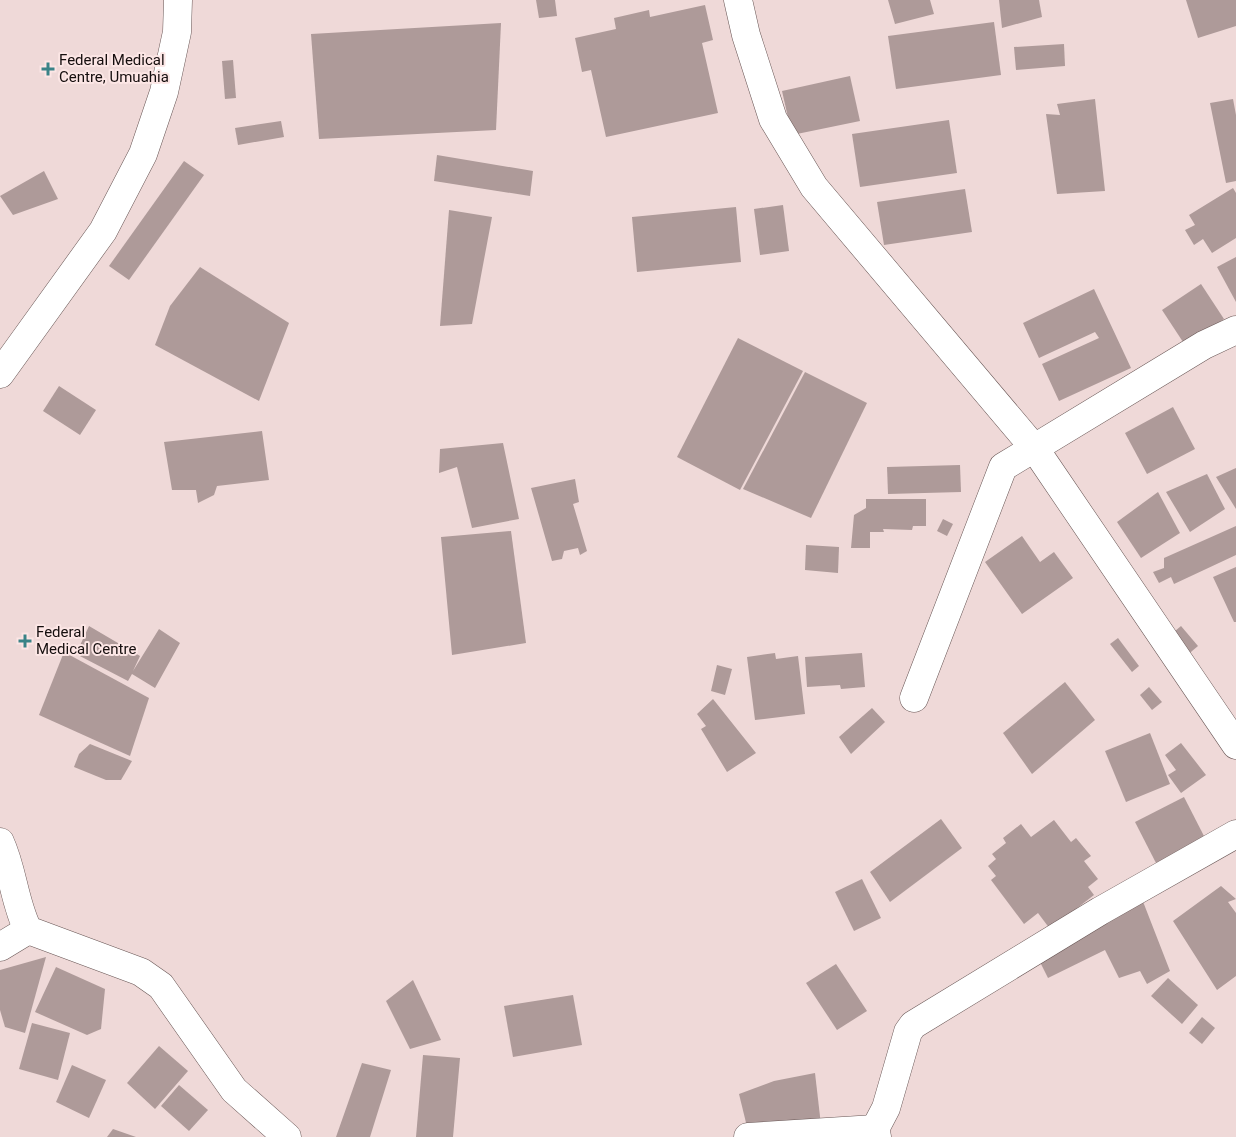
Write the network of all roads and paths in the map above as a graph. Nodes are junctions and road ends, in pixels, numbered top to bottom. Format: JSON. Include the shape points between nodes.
{"nodes":[{"id":1,"x":178,"y":0,"type":"edge"},
{"id":2,"x":738,"y":0,"type":"edge"},
{"id":3,"x":1236,"y":330,"type":"edge"},
{"id":4,"x":0,"y":374,"type":"edge"},
{"id":5,"x":1035,"y":449,"type":"junction"},
{"id":6,"x":914,"y":698,"type":"dead end"},
{"id":7,"x":1236,"y":745,"type":"edge"},
{"id":8,"x":1236,"y":834,"type":"edge"},
{"id":9,"x":0,"y":842,"type":"edge"},
{"id":10,"x":28,"y":930,"type":"junction"},
{"id":11,"x":0,"y":947,"type":"edge"},
{"id":12,"x":876,"y":1133,"type":"edge"},
{"id":13,"x":287,"y":1137,"type":"edge"},
{"id":14,"x":748,"y":1137,"type":"edge"}],
"edges":[{"from":1,"to":4,"type":"street","via":[[177,32],[164,92],[143,154],[103,231]]},
{"from":2,"to":5,"type":"street","via":[[773,119],[814,187]]},
{"from":3,"to":5,"type":"street","via":[[1204,345]]},
{"from":5,"to":6,"type":"street","via":[[1003,467]]},
{"from":5,"to":7,"type":"street"},
{"from":8,"to":12,"type":"street","via":[[1100,911],[913,1025]]},
{"from":9,"to":10,"type":"street","via":[[9,860],[20,915]]},
{"from":10,"to":11,"type":"street"},
{"from":10,"to":13,"type":"street","via":[[141,972],[160,986],[234,1090]]},
{"from":12,"to":14,"type":"street"}]}
